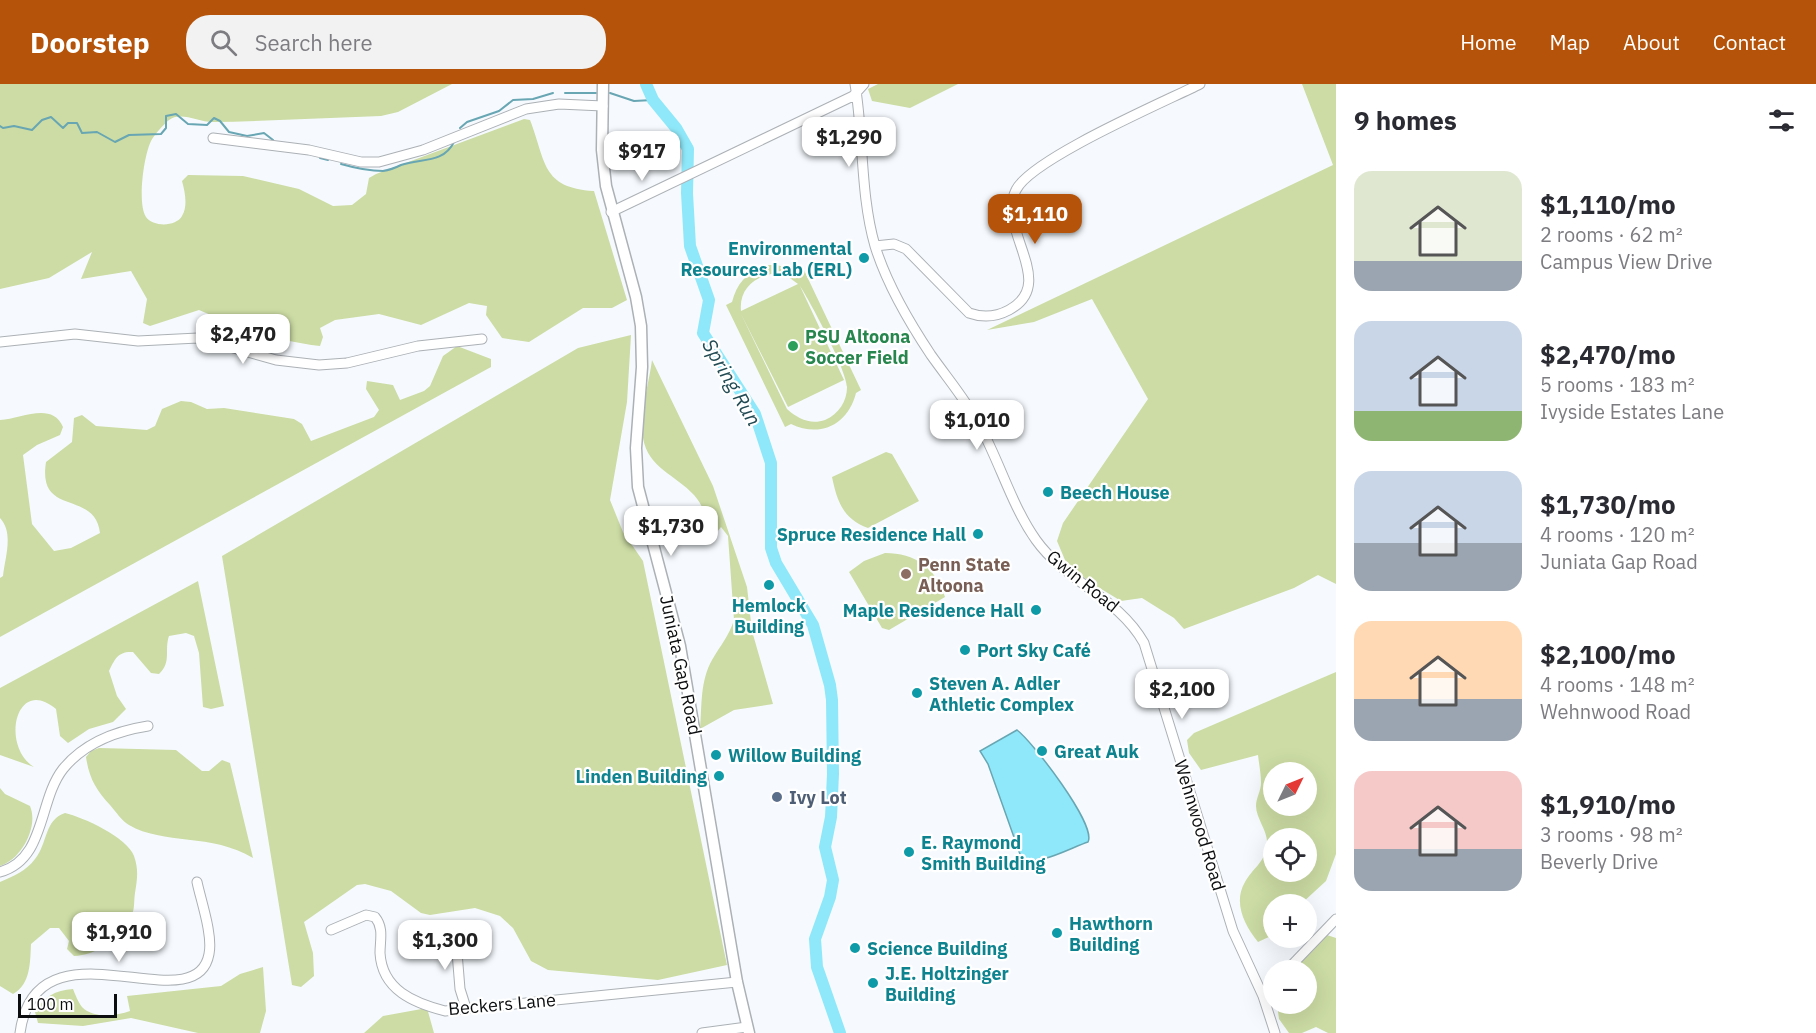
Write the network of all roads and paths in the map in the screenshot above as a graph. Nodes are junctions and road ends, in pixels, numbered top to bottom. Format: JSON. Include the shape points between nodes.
{"nodes":[{"id":1,"x":603,"y":84,"type":"edge"},
{"id":2,"x":864,"y":84,"type":"edge"},
{"id":3,"x":1200,"y":84,"type":"edge"},
{"id":4,"x":855,"y":88,"type":"edge"},
{"id":5,"x":603,"y":106,"type":"junction"},
{"id":6,"x":213,"y":138,"type":"dead end"},
{"id":7,"x":611,"y":212,"type":"junction"},
{"id":8,"x":875,"y":246,"type":"junction"},
{"id":9,"x":482,"y":339,"type":"dead end"},
{"id":10,"x":0,"y":342,"type":"edge"},
{"id":11,"x":1127,"y":618,"type":"joint"},
{"id":12,"x":148,"y":726,"type":"dead end"},
{"id":13,"x":0,"y":872,"type":"edge"},
{"id":14,"x":197,"y":882,"type":"dead end"},
{"id":15,"x":1336,"y":919,"type":"edge"},
{"id":16,"x":455,"y":928,"type":"dead end"},
{"id":17,"x":331,"y":930,"type":"dead end"},
{"id":18,"x":1297,"y":960,"type":"edge"},
{"id":19,"x":737,"y":982,"type":"junction"},
{"id":20,"x":1263,"y":996,"type":"edge"},
{"id":21,"x":466,"y":1008,"type":"junction"},
{"id":22,"x":1269,"y":1014,"type":"edge"},
{"id":23,"x":748,"y":1030,"type":"edge"},
{"id":24,"x":20,"y":1033,"type":"edge"},
{"id":25,"x":702,"y":1033,"type":"edge"},
{"id":26,"x":1275,"y":1033,"type":"edge"}],
"edges":[{"from":1,"to":5,"type":"main road","name":"Juniata Gap Road"},
{"from":2,"to":4,"type":"street"},
{"from":3,"to":8,"type":"street","via":[[1094,136],[1034,169],[1022,180],[1011,211],[1029,286],[1022,300],[1001,315],[969,313],[906,249],[894,244]]},
{"from":4,"to":7,"type":"street","via":[[853,96]]},
{"from":4,"to":8,"type":"street","name":"Gwin Road","via":[[861,160]]},
{"from":5,"to":6,"type":"street","via":[[536,106],[423,150],[379,162]]},
{"from":5,"to":7,"type":"main road","name":"Juniata Gap Road","via":[[603,166]]},
{"from":7,"to":19,"type":"main road","name":"Juniata Gap Road","via":[[641,326],[636,448],[640,499],[680,646]]},
{"from":8,"to":11,"type":"street","name":"Gwin Road","via":[[914,327],[980,427],[1036,540],[1059,566]]},
{"from":9,"to":10,"type":"street","via":[[418,346],[346,363],[319,365],[276,360],[198,338],[138,341],[75,334]]},
{"from":11,"to":20,"type":"street","name":"Wehnwood Road","via":[[1144,643],[1233,931]]},
{"from":12,"to":13,"type":"street","via":[[121,730],[99,739],[63,769],[30,851],[18,864]]},
{"from":14,"to":24,"type":"street","via":[[209,956],[195,975],[183,980],[163,980],[74,974],[50,980],[30,999]]},
{"from":15,"to":18,"type":"street"},
{"from":16,"to":21,"type":"street","via":[[460,988]]},
{"from":17,"to":21,"type":"street","name":"Beckers Lane","via":[[366,915],[375,917],[380,923],[383,967],[396,989],[407,999],[445,1011]]},
{"from":19,"to":21,"type":"street","name":"Beckers Lane"},
{"from":19,"to":23,"type":"main road","name":"Juniata Gap Road"},
{"from":22,"to":26,"type":"street","name":"Wehnwood Road"},
{"from":23,"to":25,"type":"street"}]}
